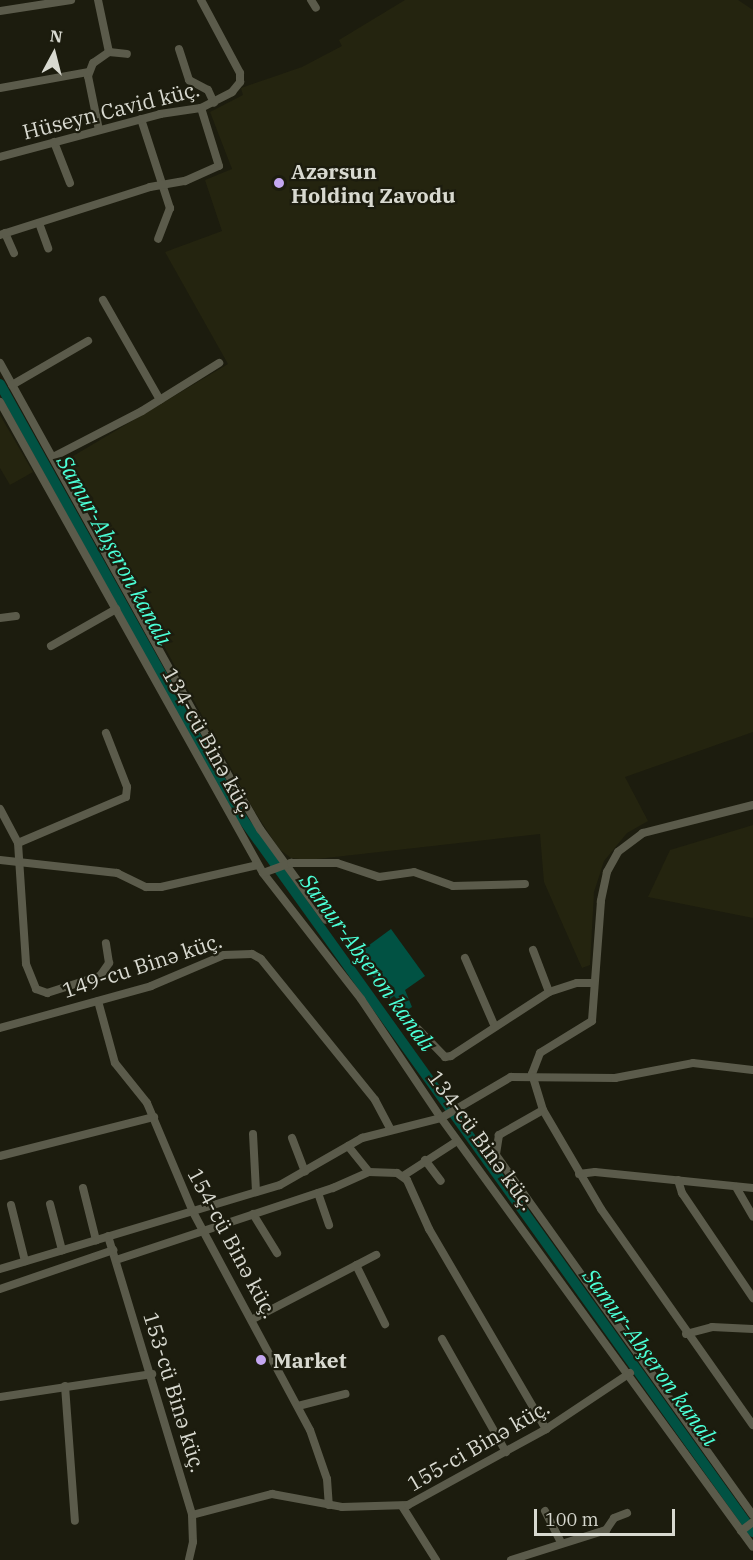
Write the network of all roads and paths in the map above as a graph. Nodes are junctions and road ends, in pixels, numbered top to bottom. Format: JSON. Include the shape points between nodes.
{"nodes":[{"id":1,"x":71,"y":0,"type":"edge"},
{"id":2,"x":98,"y":0,"type":"edge"},
{"id":3,"x":201,"y":0,"type":"edge"},
{"id":4,"x":0,"y":10,"type":"edge"},
{"id":5,"x":179,"y":49,"type":"dead end"},
{"id":6,"x":109,"y":52,"type":"junction"},
{"id":7,"x":127,"y":54,"type":"dead end"},
{"id":8,"x":88,"y":72,"type":"junction"},
{"id":9,"x":0,"y":88,"type":"edge"},
{"id":10,"x":214,"y":103,"type":"junction"},
{"id":11,"x":201,"y":108,"type":"junction"},
{"id":12,"x":141,"y":119,"type":"junction"},
{"id":13,"x":99,"y":130,"type":"junction"},
{"id":14,"x":54,"y":142,"type":"junction"},
{"id":15,"x":0,"y":157,"type":"edge"},
{"id":16,"x":70,"y":183,"type":"dead end"},
{"id":17,"x":163,"y":185,"type":"junction"},
{"id":18,"x":39,"y":223,"type":"junction"},
{"id":19,"x":3,"y":234,"type":"edge"},
{"id":20,"x":159,"y":239,"type":"dead end"},
{"id":21,"x":48,"y":248,"type":"dead end"},
{"id":22,"x":14,"y":254,"type":"dead end"},
{"id":23,"x":103,"y":300,"type":"dead end"},
{"id":24,"x":88,"y":341,"type":"dead end"},
{"id":25,"x":0,"y":363,"type":"edge"},
{"id":26,"x":219,"y":363,"type":"dead end"},
{"id":27,"x":12,"y":385,"type":"junction"},
{"id":28,"x":159,"y":400,"type":"junction"},
{"id":29,"x":0,"y":402,"type":"edge"},
{"id":30,"x":53,"y":458,"type":"junction"},
{"id":31,"x":116,"y":609,"type":"junction"},
{"id":32,"x":16,"y":616,"type":"dead end"},
{"id":33,"x":0,"y":618,"type":"edge"},
{"id":34,"x":51,"y":646,"type":"dead end"},
{"id":35,"x":106,"y":733,"type":"dead end"},
{"id":36,"x":753,"y":806,"type":"edge"},
{"id":37,"x":0,"y":808,"type":"edge"},
{"id":38,"x":18,"y":843,"type":"junction"},
{"id":39,"x":0,"y":861,"type":"edge"},
{"id":40,"x":19,"y":862,"type":"junction"},
{"id":41,"x":286,"y":863,"type":"junction"},
{"id":42,"x":258,"y":865,"type":"junction"},
{"id":43,"x":263,"y":873,"type":"junction"},
{"id":44,"x":525,"y":884,"type":"dead end"},
{"id":45,"x":326,"y":920,"type":"dead end"},
{"id":46,"x":106,"y":943,"type":"dead end"},
{"id":47,"x":532,"y":950,"type":"dead end"},
{"id":48,"x":465,"y":958,"type":"dead end"},
{"id":49,"x":594,"y":983,"type":"junction"},
{"id":50,"x":549,"y":992,"type":"junction"},
{"id":51,"x":98,"y":1001,"type":"junction"},
{"id":52,"x":495,"y":1027,"type":"junction"},
{"id":53,"x":0,"y":1028,"type":"edge"},
{"id":54,"x":418,"y":1029,"type":"dead end"},
{"id":55,"x":753,"y":1070,"type":"edge"},
{"id":56,"x":532,"y":1074,"type":"junction"},
{"id":57,"x":543,"y":1110,"type":"junction"},
{"id":58,"x":154,"y":1117,"type":"junction"},
{"id":59,"x":444,"y":1117,"type":"junction"},
{"id":60,"x":391,"y":1130,"type":"junction"},
{"id":61,"x":253,"y":1134,"type":"dead end"},
{"id":62,"x":292,"y":1138,"type":"dead end"},
{"id":63,"x":458,"y":1141,"type":"junction"},
{"id":64,"x":348,"y":1146,"type":"junction"},
{"id":65,"x":0,"y":1156,"type":"edge"},
{"id":66,"x":425,"y":1160,"type":"junction"},
{"id":67,"x":305,"y":1172,"type":"junction"},
{"id":68,"x":369,"y":1172,"type":"junction"},
{"id":69,"x":579,"y":1174,"type":"junction"},
{"id":70,"x":403,"y":1176,"type":"junction"},
{"id":71,"x":678,"y":1180,"type":"junction"},
{"id":72,"x":441,"y":1181,"type":"dead end"},
{"id":73,"x":736,"y":1187,"type":"junction"},
{"id":74,"x":83,"y":1188,"type":"dead end"},
{"id":75,"x":753,"y":1188,"type":"edge"},
{"id":76,"x":256,"y":1192,"type":"junction"},
{"id":77,"x":318,"y":1193,"type":"junction"},
{"id":78,"x":50,"y":1204,"type":"dead end"},
{"id":79,"x":12,"y":1205,"type":"dead end"},
{"id":80,"x":193,"y":1212,"type":"junction"},
{"id":81,"x":253,"y":1214,"type":"junction"},
{"id":82,"x":753,"y":1216,"type":"edge"},
{"id":83,"x":328,"y":1225,"type":"dead end"},
{"id":84,"x":204,"y":1229,"type":"junction"},
{"id":85,"x":108,"y":1236,"type":"junction"},
{"id":86,"x":96,"y":1240,"type":"junction"},
{"id":87,"x":62,"y":1250,"type":"junction"},
{"id":88,"x":113,"y":1250,"type":"junction"},
{"id":89,"x":277,"y":1253,"type":"dead end"},
{"id":90,"x":376,"y":1255,"type":"dead end"},
{"id":91,"x":116,"y":1260,"type":"junction"},
{"id":92,"x":26,"y":1261,"type":"junction"},
{"id":93,"x":356,"y":1265,"type":"junction"},
{"id":94,"x":0,"y":1269,"type":"edge"},
{"id":95,"x":0,"y":1289,"type":"edge"},
{"id":96,"x":753,"y":1298,"type":"edge"},
{"id":97,"x":253,"y":1319,"type":"junction"},
{"id":98,"x":385,"y":1324,"type":"dead end"},
{"id":99,"x":753,"y":1329,"type":"edge"},
{"id":100,"x":686,"y":1334,"type":"junction"},
{"id":101,"x":442,"y":1339,"type":"dead end"},
{"id":102,"x":630,"y":1373,"type":"junction"},
{"id":103,"x":152,"y":1374,"type":"junction"},
{"id":104,"x":66,"y":1386,"type":"junction"},
{"id":105,"x":345,"y":1394,"type":"dead end"},
{"id":106,"x":0,"y":1397,"type":"edge"},
{"id":107,"x":298,"y":1406,"type":"junction"},
{"id":108,"x":753,"y":1425,"type":"edge"},
{"id":109,"x":546,"y":1429,"type":"junction"},
{"id":110,"x":506,"y":1452,"type":"junction"},
{"id":111,"x":328,"y":1505,"type":"junction"},
{"id":112,"x":402,"y":1506,"type":"junction"},
{"id":113,"x":545,"y":1511,"type":"dead end"},
{"id":114,"x":627,"y":1513,"type":"dead end"},
{"id":115,"x":192,"y":1515,"type":"junction"},
{"id":116,"x":753,"y":1515,"type":"edge"},
{"id":117,"x":75,"y":1521,"type":"dead end"},
{"id":118,"x":753,"y":1522,"type":"edge"},
{"id":119,"x":741,"y":1531,"type":"junction"},
{"id":120,"x":561,"y":1542,"type":"junction"},
{"id":121,"x":753,"y":1547,"type":"edge"},
{"id":122,"x":517,"y":1559,"type":"edge"},
{"id":123,"x":189,"y":1560,"type":"edge"},
{"id":124,"x":436,"y":1560,"type":"edge"}],
"edges":[{"from":1,"to":4,"type":"street"},
{"from":2,"to":6,"type":"street"},
{"from":3,"to":10,"type":"street","name":"Hüseyn Cavid küç.","via":[[241,77],[238,87]]},
{"from":5,"to":10,"type":"street","via":[[189,81],[208,90]]},
{"from":6,"to":7,"type":"street"},
{"from":6,"to":8,"type":"street","via":[[93,63]]},
{"from":8,"to":9,"type":"street"},
{"from":8,"to":13,"type":"street"},
{"from":10,"to":11,"type":"street","name":"Hüseyn Cavid küç."},
{"from":11,"to":12,"type":"street","name":"Hüseyn Cavid küç."},
{"from":11,"to":17,"type":"street","via":[[219,166],[185,181]]},
{"from":12,"to":13,"type":"street","name":"Hüseyn Cavid küç."},
{"from":12,"to":17,"type":"street"},
{"from":13,"to":14,"type":"street","name":"Hüseyn Cavid küç."},
{"from":14,"to":15,"type":"street","name":"Hüseyn Cavid küç."},
{"from":14,"to":16,"type":"street"},
{"from":17,"to":18,"type":"street"},
{"from":17,"to":20,"type":"street","via":[[170,216]]},
{"from":18,"to":19,"type":"street"},
{"from":18,"to":21,"type":"street"},
{"from":19,"to":22,"type":"street"},
{"from":23,"to":28,"type":"street"},
{"from":24,"to":27,"type":"street"},
{"from":25,"to":27,"type":"street"},
{"from":26,"to":28,"type":"street"},
{"from":27,"to":30,"type":"street"},
{"from":28,"to":30,"type":"street"},
{"from":29,"to":31,"type":"street","name":"134-cü Binə küç."},
{"from":30,"to":41,"type":"street","via":[[236,788]]},
{"from":31,"to":34,"type":"street"},
{"from":31,"to":42,"type":"street","name":"134-cü Binə küç."},
{"from":32,"to":33,"type":"street"},
{"from":35,"to":38,"type":"street","via":[[127,787],[126,797]]},
{"from":36,"to":49,"type":"street","via":[[643,833],[625,845],[604,884]]},
{"from":37,"to":38,"type":"street"},
{"from":38,"to":40,"type":"street"},
{"from":39,"to":40,"type":"street"},
{"from":40,"to":42,"type":"street","via":[[117,873],[146,887]]},
{"from":40,"to":46,"type":"street","via":[[26,964],[36,989],[47,993],[100,976],[109,963]]},
{"from":41,"to":43,"type":"street"},
{"from":41,"to":44,"type":"street","via":[[345,864],[379,877],[414,872],[463,887]]},
{"from":41,"to":45,"type":"street"},
{"from":42,"to":43,"type":"street","name":"134-cü Binə küç."},
{"from":43,"to":59,"type":"street","name":"134-cü Binə küç.","via":[[361,999]]},
{"from":47,"to":50,"type":"street"},
{"from":48,"to":52,"type":"street"},
{"from":49,"to":50,"type":"street","via":[[568,985]]},
{"from":49,"to":56,"type":"street","via":[[592,1021],[540,1053]]},
{"from":50,"to":52,"type":"street"},
{"from":51,"to":53,"type":"street","name":"149-cu Binə küç."},
{"from":51,"to":58,"type":"street","name":"154-cü Binə küç.","via":[[115,1063],[142,1095]]},
{"from":51,"to":60,"type":"street","name":"149-cu Binə küç.","via":[[168,980],[224,955],[252,954],[261,959],[375,1100]]},
{"from":52,"to":54,"type":"street","via":[[446,1057]]},
{"from":55,"to":56,"type":"street","via":[[693,1063],[615,1078]]},
{"from":56,"to":57,"type":"street"},
{"from":56,"to":59,"type":"street","via":[[499,1081]]},
{"from":57,"to":69,"type":"street"},
{"from":57,"to":116,"type":"street","via":[[499,1135],[496,1155]]},
{"from":58,"to":65,"type":"street"},
{"from":58,"to":80,"type":"street","name":"154-cü Binə küç."},
{"from":59,"to":60,"type":"street"},
{"from":59,"to":63,"type":"street","name":"134-cü Binə küç."},
{"from":60,"to":64,"type":"street"},
{"from":61,"to":76,"type":"street"},
{"from":62,"to":67,"type":"street"},
{"from":63,"to":66,"type":"street"},
{"from":63,"to":102,"type":"street","name":"134-cü Binə küç."},
{"from":64,"to":67,"type":"street"},
{"from":64,"to":68,"type":"street"},
{"from":66,"to":70,"type":"street"},
{"from":66,"to":72,"type":"street"},
{"from":67,"to":76,"type":"street"},
{"from":68,"to":70,"type":"street"},
{"from":68,"to":77,"type":"street"},
{"from":69,"to":71,"type":"street"},
{"from":69,"to":100,"type":"street"},
{"from":70,"to":109,"type":"street","via":[[429,1230]]},
{"from":71,"to":73,"type":"street"},
{"from":71,"to":96,"type":"street","via":[[682,1193]]},
{"from":73,"to":75,"type":"street"},
{"from":73,"to":82,"type":"street"},
{"from":74,"to":86,"type":"street"},
{"from":76,"to":80,"type":"street"},
{"from":77,"to":81,"type":"street"},
{"from":77,"to":83,"type":"street"},
{"from":78,"to":87,"type":"street"},
{"from":79,"to":92,"type":"street"},
{"from":80,"to":84,"type":"street","name":"154-cü Binə küç."},
{"from":80,"to":85,"type":"street"},
{"from":81,"to":84,"type":"street"},
{"from":81,"to":89,"type":"street"},
{"from":84,"to":91,"type":"street"},
{"from":84,"to":97,"type":"street","name":"154-cü Binə küç."},
{"from":85,"to":86,"type":"street"},
{"from":85,"to":88,"type":"street","name":"153-cü Binə küç."},
{"from":86,"to":87,"type":"street"},
{"from":87,"to":92,"type":"street"},
{"from":88,"to":91,"type":"street","name":"153-cü Binə küç."},
{"from":88,"to":95,"type":"street"},
{"from":90,"to":93,"type":"street"},
{"from":91,"to":103,"type":"street","name":"153-cü Binə küç."},
{"from":92,"to":94,"type":"street"},
{"from":93,"to":97,"type":"street"},
{"from":93,"to":98,"type":"street"},
{"from":97,"to":107,"type":"street","name":"154-cü Binə küç."},
{"from":99,"to":100,"type":"street","via":[[712,1327]]},
{"from":100,"to":108,"type":"street"},
{"from":101,"to":110,"type":"street"},
{"from":102,"to":109,"type":"street","name":"155-ci Binə küç."},
{"from":102,"to":119,"type":"street","name":"134-cü Binə küç."},
{"from":103,"to":104,"type":"street"},
{"from":103,"to":115,"type":"street","name":"153-cü Binə küç."},
{"from":104,"to":106,"type":"street"},
{"from":104,"to":117,"type":"street"},
{"from":105,"to":107,"type":"street"},
{"from":107,"to":111,"type":"street","name":"154-cü Binə küç.","via":[[322,1462]]},
{"from":109,"to":110,"type":"street","name":"155-ci Binə küç."},
{"from":110,"to":112,"type":"street","name":"155-ci Binə küç."},
{"from":111,"to":112,"type":"street","name":"155-ci Binə küç."},
{"from":111,"to":115,"type":"street","name":"155-ci Binə küç.","via":[[272,1494]]},
{"from":112,"to":124,"type":"street"},
{"from":113,"to":120,"type":"street"},
{"from":114,"to":120,"type":"street","via":[[614,1518],[606,1530]]},
{"from":115,"to":123,"type":"street","name":"153-cü Binə küç."},
{"from":118,"to":119,"type":"street"},
{"from":119,"to":121,"type":"street","name":"134-cü Binə küç."},
{"from":120,"to":122,"type":"street"}]}
